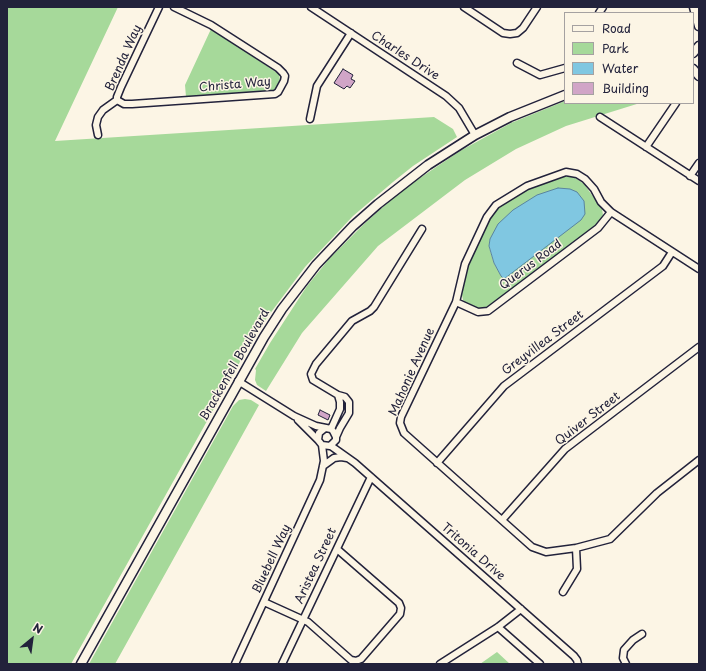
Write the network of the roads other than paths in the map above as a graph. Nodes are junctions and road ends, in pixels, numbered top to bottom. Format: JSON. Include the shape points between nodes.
{"nodes":[{"id":1,"x":159,"y":7,"type":"edge"},
{"id":2,"x":174,"y":7,"type":"edge"},
{"id":3,"x":311,"y":7,"type":"edge"},
{"id":4,"x":464,"y":7,"type":"edge"},
{"id":5,"x":537,"y":7,"type":"edge"},
{"id":6,"x":694,"y":7,"type":"edge"},
{"id":7,"x":699,"y":26,"type":"edge"},
{"id":8,"x":350,"y":33,"type":"junction"},
{"id":9,"x":517,"y":63,"type":"dead end"},
{"id":10,"x":564,"y":68,"type":"edge"},
{"id":11,"x":564,"y":95,"type":"edge"},
{"id":12,"x":117,"y":100,"type":"junction"},
{"id":13,"x":675,"y":104,"type":"edge"},
{"id":14,"x":600,"y":117,"type":"dead end"},
{"id":15,"x":310,"y":119,"type":"dead end"},
{"id":16,"x":98,"y":135,"type":"dead end"},
{"id":17,"x":475,"y":135,"type":"junction"},
{"id":18,"x":646,"y":147,"type":"junction"},
{"id":19,"x":699,"y":163,"type":"edge"},
{"id":20,"x":690,"y":176,"type":"junction"},
{"id":21,"x":699,"y":181,"type":"edge"},
{"id":22,"x":611,"y":212,"type":"junction"},
{"id":23,"x":422,"y":229,"type":"dead end"},
{"id":24,"x":672,"y":252,"type":"junction"},
{"id":25,"x":699,"y":269,"type":"edge"},
{"id":26,"x":456,"y":302,"type":"junction"},
{"id":27,"x":699,"y":347,"type":"edge"},
{"id":28,"x":238,"y":381,"type":"junction"},
{"id":29,"x":338,"y":395,"type":"junction"},
{"id":30,"x":294,"y":416,"type":"junction"},
{"id":31,"x":327,"y":429,"type":"junction"},
{"id":32,"x":333,"y":442,"type":"junction"},
{"id":33,"x":320,"y":443,"type":"junction"},
{"id":34,"x":699,"y":460,"type":"edge"},
{"id":35,"x":353,"y":461,"type":"junction"},
{"id":36,"x":437,"y":463,"type":"junction"},
{"id":37,"x":324,"y":464,"type":"junction"},
{"id":38,"x":371,"y":476,"type":"junction"},
{"id":39,"x":502,"y":520,"type":"junction"},
{"id":40,"x":576,"y":548,"type":"junction"},
{"id":41,"x":337,"y":549,"type":"junction"},
{"id":42,"x":563,"y":592,"type":"dead end"},
{"id":43,"x":264,"y":602,"type":"junction"},
{"id":44,"x":521,"y":610,"type":"junction"},
{"id":45,"x":303,"y":620,"type":"junction"},
{"id":46,"x":498,"y":627,"type":"junction"},
{"id":47,"x":642,"y":634,"type":"dead end"},
{"id":48,"x":81,"y":664,"type":"edge"},
{"id":49,"x":235,"y":664,"type":"edge"},
{"id":50,"x":282,"y":664,"type":"edge"},
{"id":51,"x":440,"y":664,"type":"edge"},
{"id":52,"x":540,"y":664,"type":"edge"},
{"id":53,"x":578,"y":664,"type":"edge"},
{"id":54,"x":626,"y":664,"type":"edge"}],
"edges":[{"from":1,"to":12,"type":"street","name":"Brenda Way"},
{"from":2,"to":12,"type":"street","name":"Christa Way","via":[[211,25],[278,68],[284,76],[278,92],[124,104]]},
{"from":3,"to":8,"type":"street","name":"Charles Drive"},
{"from":4,"to":5,"type":"street","via":[[510,34],[523,28]]},
{"from":6,"to":7,"type":"street"},
{"from":8,"to":15,"type":"street","via":[[318,86]]},
{"from":8,"to":17,"type":"street","name":"Charles Drive","via":[[453,101]]},
{"from":9,"to":10,"type":"street","via":[[540,75]]},
{"from":11,"to":17,"type":"street","name":"Brackenfell Boulevard","via":[[510,117]]},
{"from":12,"to":16,"type":"street","name":"Brenda Way","via":[[100,113],[96,125]]},
{"from":13,"to":18,"type":"street"},
{"from":14,"to":18,"type":"street"},
{"from":17,"to":28,"type":"street","name":"Brackenfell Boulevard","via":[[403,183],[340,240],[316,265],[282,309]]},
{"from":18,"to":20,"type":"street"},
{"from":19,"to":20,"type":"street"},
{"from":20,"to":21,"type":"street"},
{"from":22,"to":24,"type":"street","name":"Mahonie Avenue"},
{"from":22,"to":26,"type":"street","name":"Querus Road","via":[[598,228],[488,311],[478,312]]},
{"from":22,"to":26,"type":"street","name":"Mahonie Avenue","via":[[585,179],[571,172],[527,186],[490,211],[465,264]]},
{"from":23,"to":29,"type":"street","name":"Bluebell Way","via":[[374,307],[352,321],[316,364],[311,374],[312,379]]},
{"from":24,"to":25,"type":"street","name":"Mahonie Avenue"},
{"from":24,"to":36,"type":"street","name":"Greyvillea Street","via":[[663,266],[508,383]]},
{"from":26,"to":36,"type":"street","name":"Mahonie Avenue","via":[[400,420],[400,427],[404,433]]},
{"from":27,"to":39,"type":"street","name":"Quiver Street","via":[[565,449]]},
{"from":28,"to":30,"type":"street"},
{"from":28,"to":48,"type":"street","name":"Brackenfell Boulevard"},
{"from":29,"to":31,"type":"street","via":[[340,409]]},
{"from":29,"to":32,"type":"street","name":"Bluebell Way","via":[[346,398],[350,409]]},
{"from":30,"to":31,"type":"street"},
{"from":30,"to":33,"type":"street"},
{"from":31,"to":32,"type":"street","via":[[335,433]]},
{"from":31,"to":33,"type":"street","via":[[319,433]]},
{"from":32,"to":33,"type":"street"},
{"from":32,"to":35,"type":"street","name":"Tritonia Drive"},
{"from":32,"to":37,"type":"street","name":"Bluebell Way"},
{"from":33,"to":37,"type":"street"},
{"from":34,"to":40,"type":"street","name":"Mahonie Avenue","via":[[653,496],[614,536]]},
{"from":35,"to":37,"type":"street","via":[[338,456]]},
{"from":35,"to":38,"type":"street","name":"Tritonia Drive"},
{"from":36,"to":39,"type":"street","name":"Mahonie Avenue"},
{"from":37,"to":43,"type":"street","name":"Bluebell Way","via":[[320,480]]},
{"from":38,"to":41,"type":"street","name":"Aristea Street"},
{"from":38,"to":44,"type":"street","name":"Tritonia Drive"},
{"from":39,"to":40,"type":"street","name":"Mahonie Avenue","via":[[537,550],[550,552]]},
{"from":40,"to":42,"type":"street","via":[[577,569]]},
{"from":41,"to":45,"type":"street","name":"Aristea Street"},
{"from":41,"to":45,"type":"street","via":[[399,604],[400,614],[361,659],[356,661]]},
{"from":43,"to":45,"type":"street"},
{"from":43,"to":49,"type":"street","name":"Bluebell Way"},
{"from":44,"to":46,"type":"street"},
{"from":44,"to":53,"type":"street","name":"Tritonia Drive","via":[[574,656]]},
{"from":45,"to":50,"type":"street","name":"Aristea Street"},
{"from":46,"to":51,"type":"street"},
{"from":46,"to":52,"type":"street"},
{"from":47,"to":54,"type":"street","via":[[624,650],[623,658]]}]}
